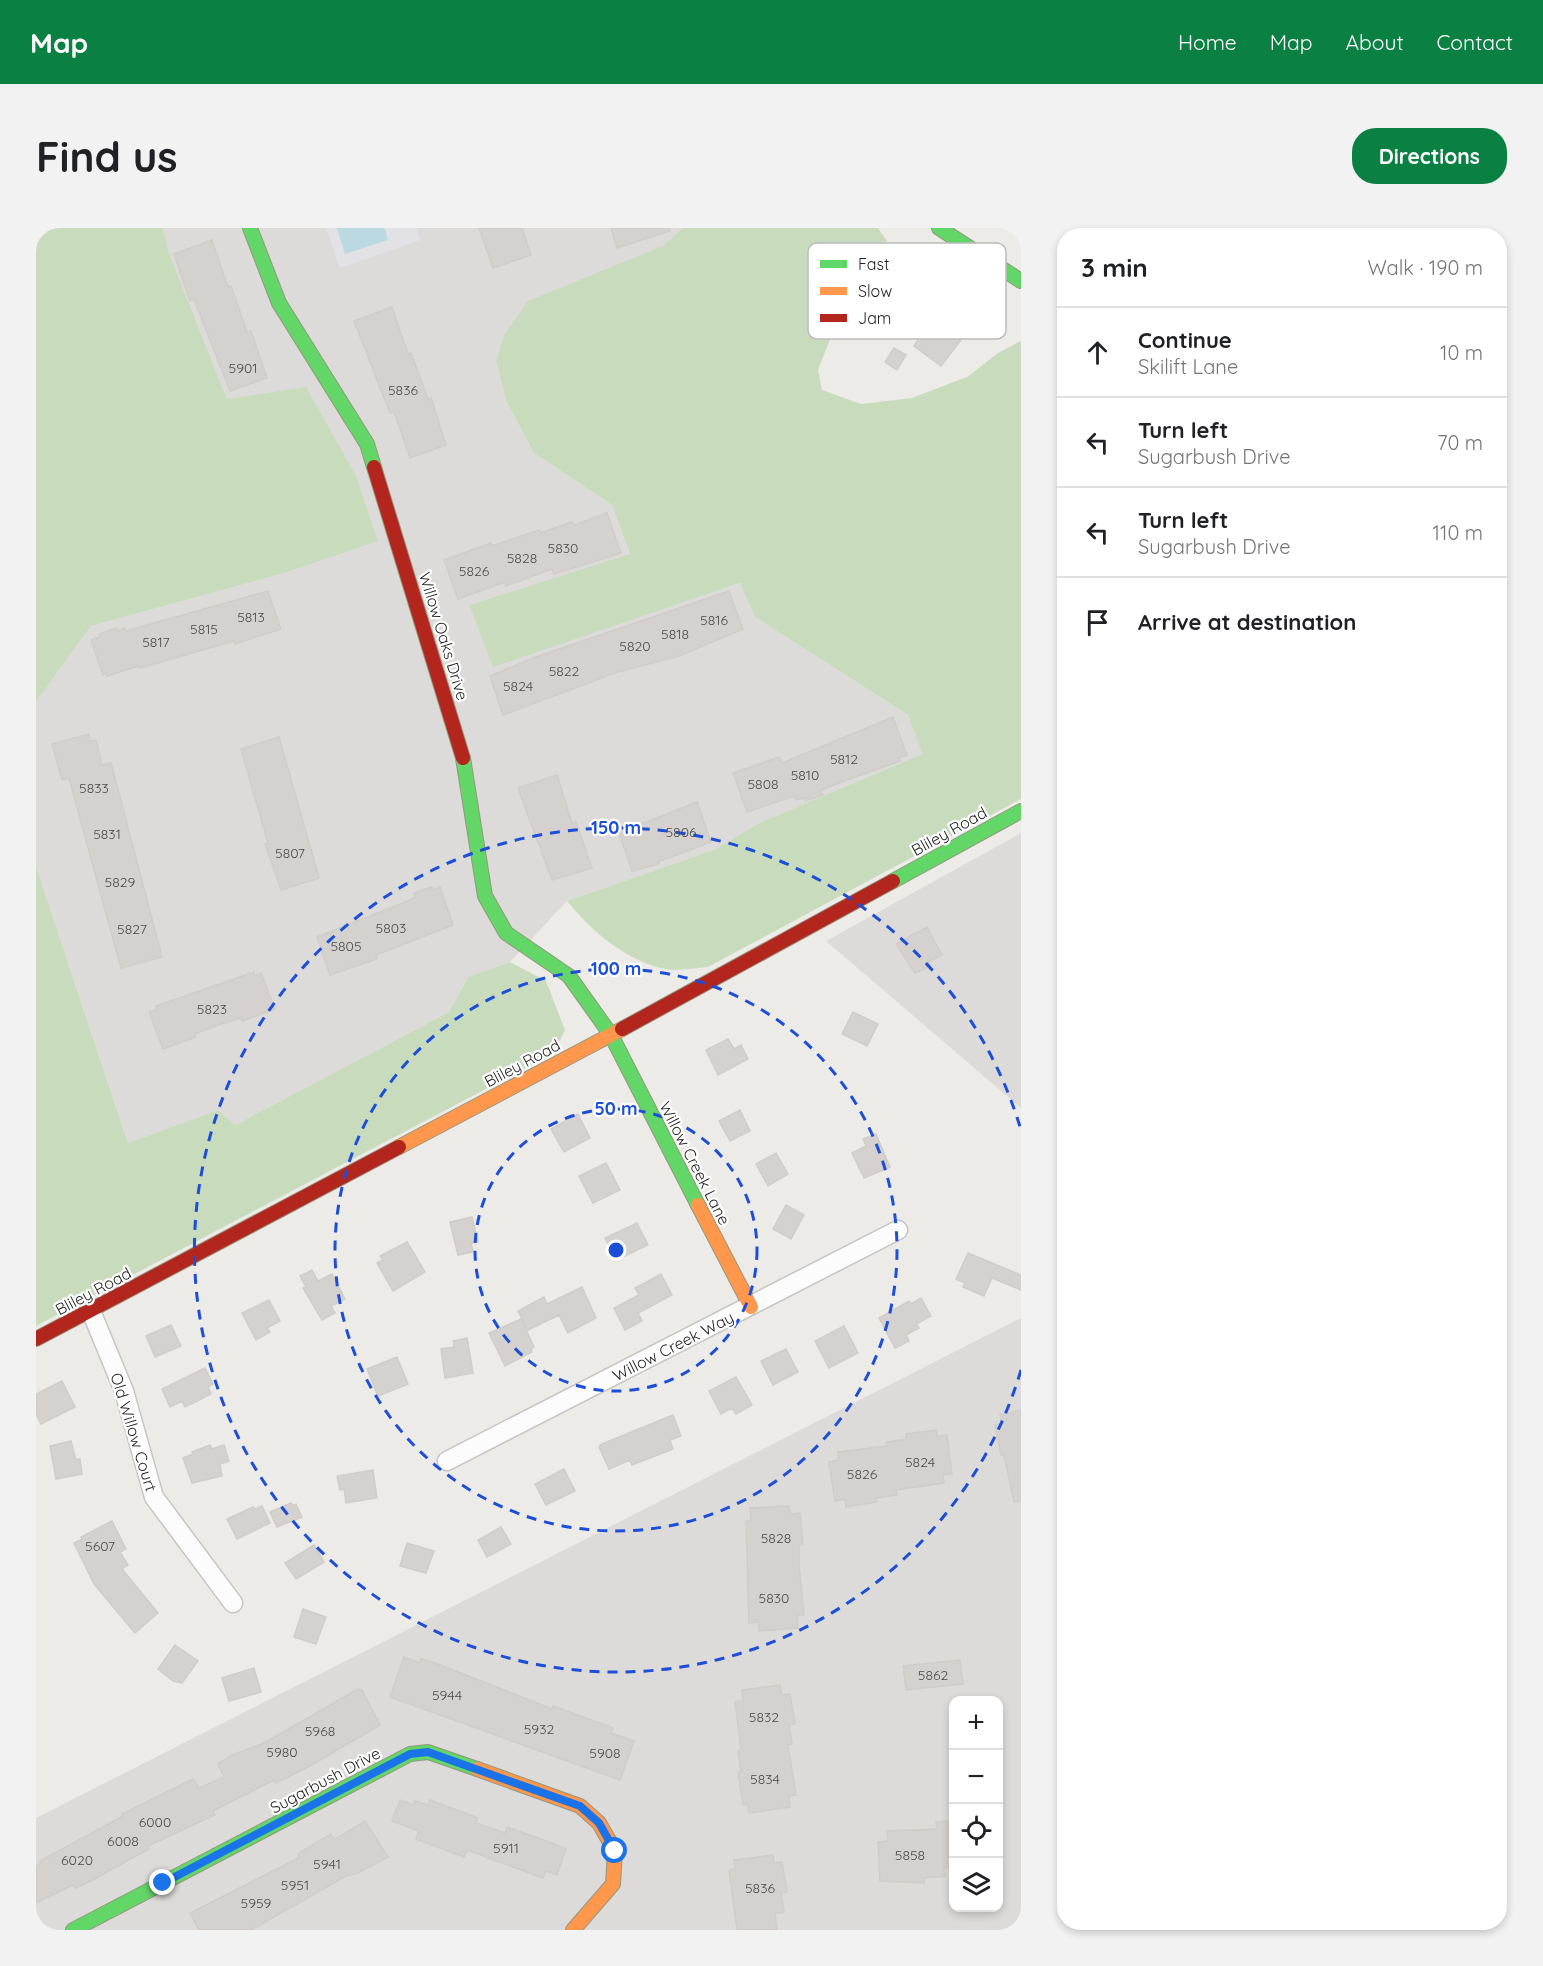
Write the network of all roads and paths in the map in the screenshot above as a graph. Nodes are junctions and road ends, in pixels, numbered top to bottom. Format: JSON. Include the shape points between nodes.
{"nodes":[{"id":1,"x":250,"y":228,"type":"edge"},
{"id":2,"x":939,"y":228,"type":"edge"},
{"id":3,"x":962,"y":243,"type":"edge"},
{"id":4,"x":1006,"y":271,"type":"edge"},
{"id":5,"x":1021,"y":281,"type":"edge"},
{"id":6,"x":1021,"y":811,"type":"edge"},
{"id":7,"x":611,"y":1035,"type":"junction"},
{"id":8,"x":898,"y":1230,"type":"dead end"},
{"id":9,"x":751,"y":1307,"type":"junction"},
{"id":10,"x":91,"y":1311,"type":"junction"},
{"id":11,"x":36,"y":1339,"type":"edge"},
{"id":12,"x":447,"y":1461,"type":"dead end"},
{"id":13,"x":233,"y":1603,"type":"dead end"},
{"id":14,"x":73,"y":1930,"type":"edge"},
{"id":15,"x":573,"y":1930,"type":"edge"}],
"edges":[{"from":1,"to":7,"type":"street","name":"Willow Oaks Drive","via":[[279,303],[367,444],[465,764],[484,896],[506,933],[569,976]]},
{"from":2,"to":3,"type":"street"},
{"from":4,"to":5,"type":"street"},
{"from":6,"to":7,"type":"street","name":"Bliley Road"},
{"from":7,"to":9,"type":"street","name":"Willow Creek Lane"},
{"from":7,"to":10,"type":"street","name":"Bliley Road"},
{"from":8,"to":9,"type":"street","name":"Willow Creek Way"},
{"from":9,"to":12,"type":"street","name":"Willow Creek Way"},
{"from":10,"to":11,"type":"street","name":"Bliley Road"},
{"from":10,"to":13,"type":"street","name":"Old Willow Court","via":[[124,1391],[154,1497]]},
{"from":14,"to":15,"type":"street","name":"Sugarbush Drive","via":[[410,1754],[428,1752],[580,1806],[599,1823],[615,1851],[613,1884]]}]}
